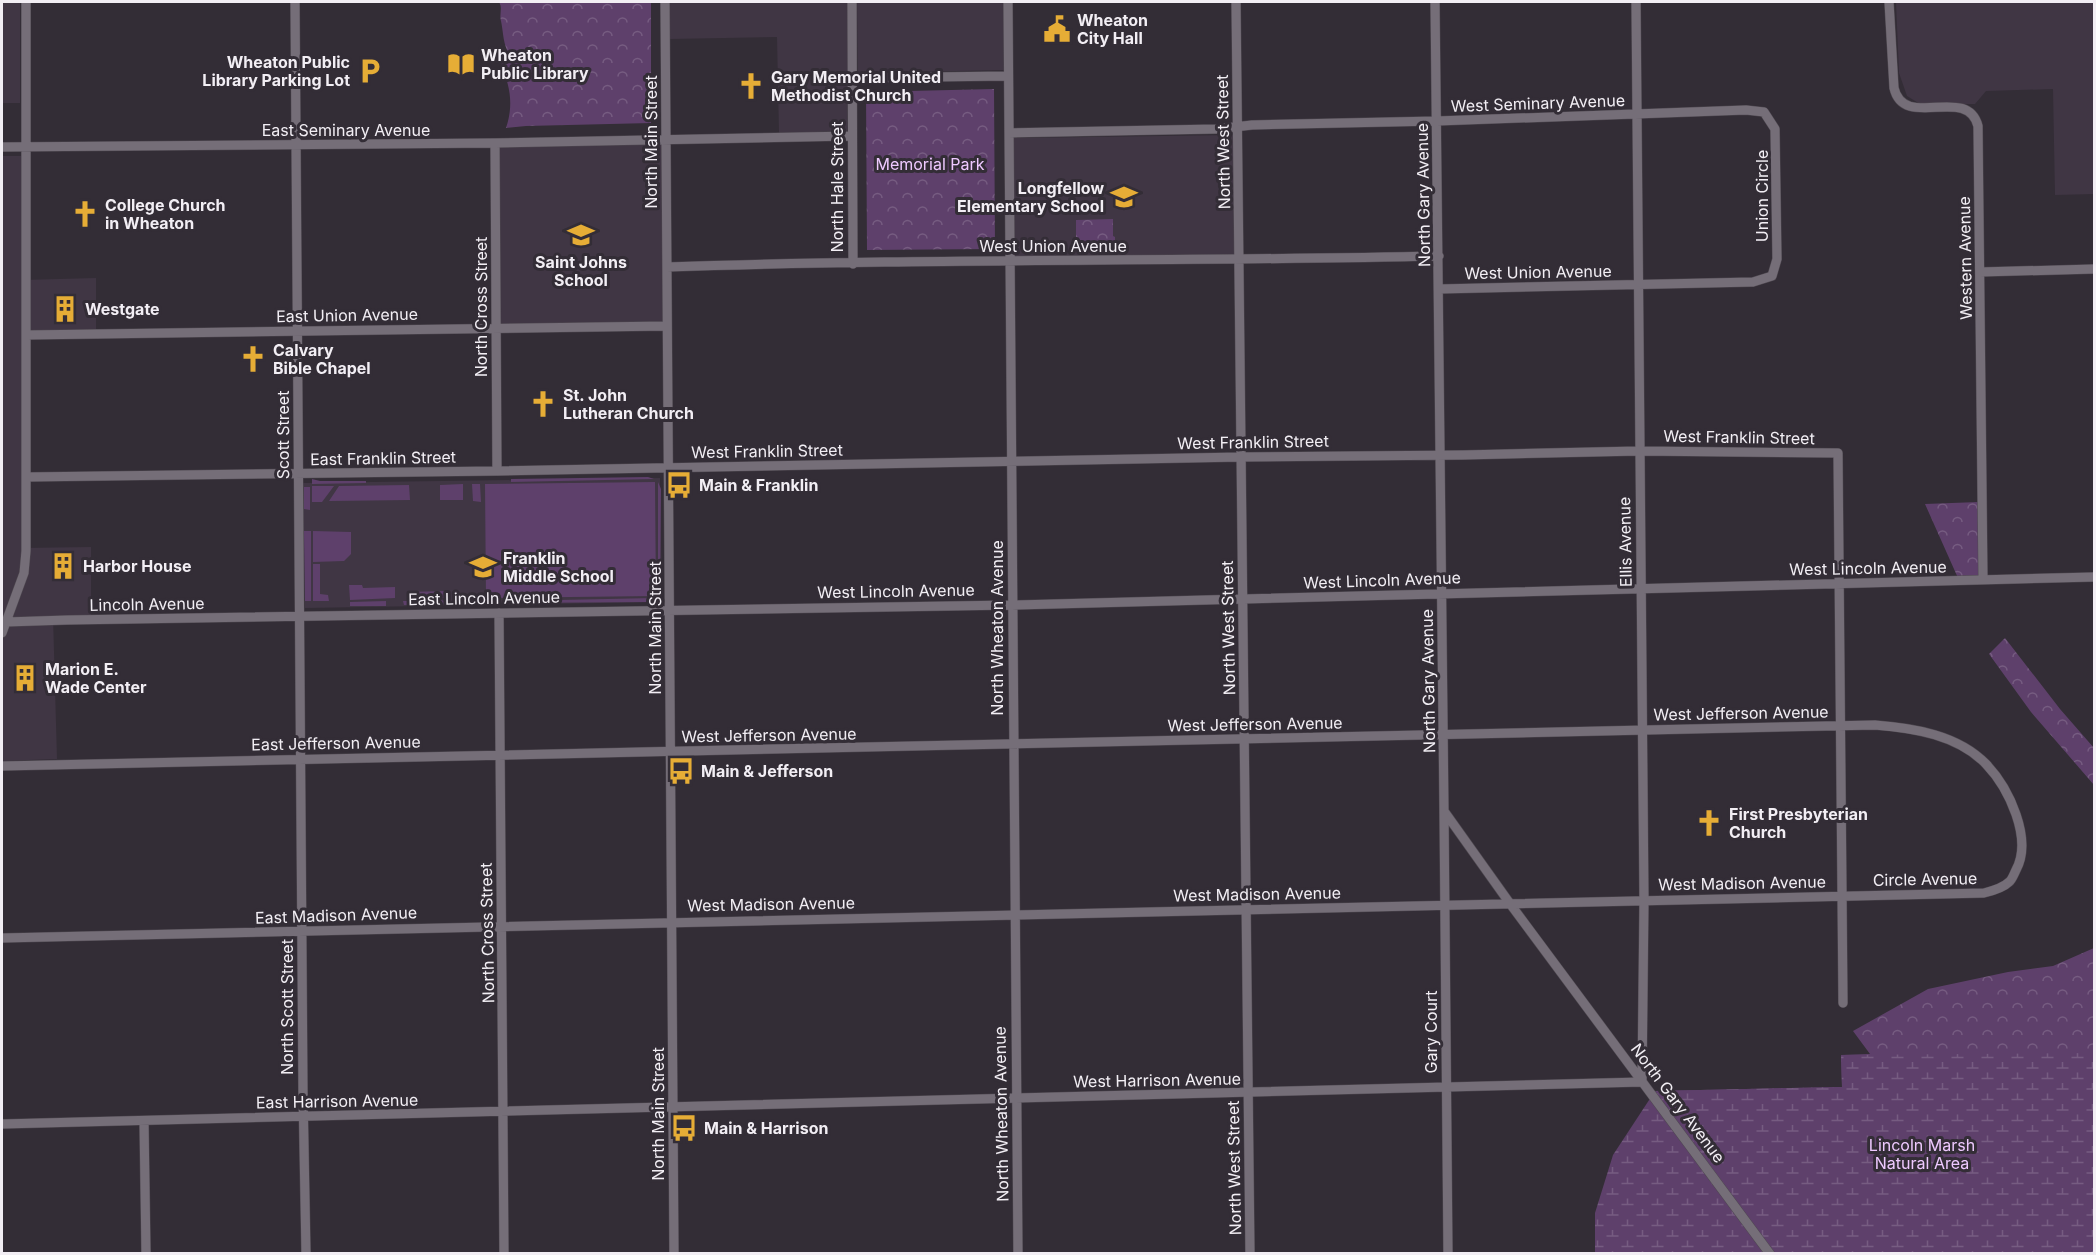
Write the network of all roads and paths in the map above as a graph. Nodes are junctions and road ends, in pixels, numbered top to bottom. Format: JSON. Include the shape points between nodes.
{"nodes":[{"id":1,"x":26,"y":2,"type":"edge"},
{"id":2,"x":295,"y":2,"type":"edge"},
{"id":3,"x":665,"y":2,"type":"edge"},
{"id":4,"x":852,"y":2,"type":"edge"},
{"id":5,"x":1008,"y":2,"type":"edge"},
{"id":6,"x":1236,"y":2,"type":"edge"},
{"id":7,"x":1435,"y":2,"type":"edge"},
{"id":8,"x":1636,"y":2,"type":"edge"},
{"id":9,"x":1889,"y":2,"type":"edge"},
{"id":10,"x":1008,"y":76,"type":"junction"},
{"id":11,"x":852,"y":78,"type":"junction"},
{"id":12,"x":1636,"y":114,"type":"junction"},
{"id":13,"x":1437,"y":121,"type":"junction"},
{"id":14,"x":1238,"y":126,"type":"junction"},
{"id":15,"x":1009,"y":133,"type":"junction"},
{"id":16,"x":851,"y":136,"type":"junction"},
{"id":17,"x":666,"y":139,"type":"junction"},
{"id":18,"x":495,"y":143,"type":"junction"},
{"id":19,"x":295,"y":145,"type":"junction"},
{"id":20,"x":2,"y":147,"type":"edge"},
{"id":21,"x":26,"y":148,"type":"junction"},
{"id":22,"x":1438,"y":256,"type":"junction"},
{"id":23,"x":1010,"y":261,"type":"junction"},
{"id":24,"x":1239,"y":261,"type":"junction"},
{"id":25,"x":853,"y":264,"type":"junction"},
{"id":26,"x":667,"y":267,"type":"junction"},
{"id":27,"x":2094,"y":269,"type":"edge"},
{"id":28,"x":1980,"y":272,"type":"junction"},
{"id":29,"x":1638,"y":285,"type":"junction"},
{"id":30,"x":1439,"y":289,"type":"junction"},
{"id":31,"x":668,"y":326,"type":"junction"},
{"id":32,"x":496,"y":328,"type":"junction"},
{"id":33,"x":297,"y":331,"type":"junction"},
{"id":34,"x":26,"y":335,"type":"junction"},
{"id":35,"x":1639,"y":451,"type":"junction"},
{"id":36,"x":1440,"y":455,"type":"junction"},
{"id":37,"x":1241,"y":457,"type":"junction"},
{"id":38,"x":1011,"y":462,"type":"junction"},
{"id":39,"x":669,"y":467,"type":"junction"},
{"id":40,"x":497,"y":471,"type":"junction"},
{"id":41,"x":298,"y":474,"type":"junction"},
{"id":42,"x":27,"y":477,"type":"junction"},
{"id":43,"x":2094,"y":577,"type":"edge"},
{"id":44,"x":1983,"y":580,"type":"junction"},
{"id":45,"x":1839,"y":583,"type":"junction"},
{"id":46,"x":1641,"y":588,"type":"junction"},
{"id":47,"x":1442,"y":593,"type":"junction"},
{"id":48,"x":1242,"y":598,"type":"junction"},
{"id":49,"x":1012,"y":605,"type":"junction"},
{"id":50,"x":670,"y":609,"type":"junction"},
{"id":51,"x":499,"y":613,"type":"junction"},
{"id":52,"x":299,"y":616,"type":"junction"},
{"id":53,"x":6,"y":622,"type":"junction"},
{"id":54,"x":2,"y":633,"type":"edge"},
{"id":55,"x":1841,"y":726,"type":"junction"},
{"id":56,"x":1642,"y":730,"type":"junction"},
{"id":57,"x":1444,"y":735,"type":"junction"},
{"id":58,"x":1244,"y":739,"type":"junction"},
{"id":59,"x":1013,"y":744,"type":"junction"},
{"id":60,"x":670,"y":752,"type":"junction"},
{"id":61,"x":500,"y":755,"type":"junction"},
{"id":62,"x":300,"y":759,"type":"junction"},
{"id":63,"x":2,"y":766,"type":"edge"},
{"id":64,"x":1444,"y":811,"type":"junction"},
{"id":65,"x":1842,"y":896,"type":"junction"},
{"id":66,"x":1644,"y":900,"type":"junction"},
{"id":67,"x":1445,"y":905,"type":"junction"},
{"id":68,"x":1511,"y":905,"type":"junction"},
{"id":69,"x":1246,"y":910,"type":"junction"},
{"id":70,"x":1014,"y":914,"type":"junction"},
{"id":71,"x":672,"y":922,"type":"junction"},
{"id":72,"x":502,"y":926,"type":"junction"},
{"id":73,"x":302,"y":932,"type":"junction"},
{"id":74,"x":2,"y":938,"type":"edge"},
{"id":75,"x":1843,"y":1003,"type":"dead end"},
{"id":76,"x":1642,"y":1082,"type":"junction"},
{"id":77,"x":1446,"y":1087,"type":"junction"},
{"id":78,"x":1248,"y":1093,"type":"junction"},
{"id":79,"x":1016,"y":1099,"type":"junction"},
{"id":80,"x":673,"y":1107,"type":"junction"},
{"id":81,"x":503,"y":1112,"type":"junction"},
{"id":82,"x":305,"y":1117,"type":"junction"},
{"id":83,"x":144,"y":1121,"type":"junction"},
{"id":84,"x":2,"y":1124,"type":"edge"},
{"id":85,"x":146,"y":1254,"type":"edge"},
{"id":86,"x":306,"y":1254,"type":"edge"},
{"id":87,"x":504,"y":1254,"type":"edge"},
{"id":88,"x":674,"y":1254,"type":"edge"},
{"id":89,"x":1018,"y":1254,"type":"edge"},
{"id":90,"x":1250,"y":1254,"type":"edge"},
{"id":91,"x":1448,"y":1254,"type":"edge"},
{"id":92,"x":1770,"y":1254,"type":"edge"}],
"edges":[{"from":1,"to":21,"type":"street"},
{"from":2,"to":19,"type":"street","name":"Scott Street"},
{"from":3,"to":17,"type":"street","name":"North Main Street"},
{"from":4,"to":11,"type":"street","name":"North Hale Street"},
{"from":5,"to":10,"type":"street","name":"North Wheaton Avenue"},
{"from":6,"to":14,"type":"street","name":"North West Street"},
{"from":7,"to":13,"type":"street","name":"North Gary Avenue"},
{"from":8,"to":12,"type":"street","name":"Ellis Avenue"},
{"from":9,"to":28,"type":"street","name":"Western Avenue","via":[[1898,99],[1913,107],[1961,108],[1971,112],[1977,121]]},
{"from":10,"to":11,"type":"street"},
{"from":10,"to":15,"type":"street","name":"North Wheaton Avenue"},
{"from":11,"to":16,"type":"street","name":"North Hale Street"},
{"from":12,"to":13,"type":"street","name":"West Seminary Avenue"},
{"from":12,"to":29,"type":"street","name":"Ellis Avenue"},
{"from":12,"to":29,"type":"street","name":"Union Circle","via":[[1764,112],[1776,135],[1777,259],[1772,276],[1753,282]]},
{"from":13,"to":14,"type":"street","name":"West Seminary Avenue"},
{"from":13,"to":22,"type":"street","name":"North Gary Avenue"},
{"from":14,"to":15,"type":"street","name":"West Seminary Avenue"},
{"from":14,"to":24,"type":"street","name":"North West Street"},
{"from":15,"to":23,"type":"street","name":"North Wheaton Avenue"},
{"from":16,"to":17,"type":"street"},
{"from":16,"to":25,"type":"street","name":"North Hale Street"},
{"from":17,"to":18,"type":"street","name":"East Seminary Avenue"},
{"from":17,"to":26,"type":"street","name":"North Main Street"},
{"from":18,"to":19,"type":"street","name":"East Seminary Avenue"},
{"from":18,"to":32,"type":"street","name":"North Cross Street"},
{"from":19,"to":21,"type":"street","name":"East Seminary Avenue"},
{"from":19,"to":33,"type":"street","name":"Scott Street"},
{"from":20,"to":21,"type":"street","name":"East Seminary Avenue"},
{"from":21,"to":34,"type":"street"},
{"from":22,"to":24,"type":"street","name":"West Union Avenue"},
{"from":22,"to":30,"type":"street","name":"North Gary Avenue"},
{"from":23,"to":24,"type":"street","name":"West Union Avenue"},
{"from":23,"to":25,"type":"street","name":"West Union Avenue"},
{"from":23,"to":38,"type":"street","name":"North Wheaton Avenue"},
{"from":24,"to":37,"type":"street","name":"North West Street"},
{"from":25,"to":26,"type":"street","name":"West Union Avenue"},
{"from":26,"to":31,"type":"street","name":"North Main Street"},
{"from":27,"to":28,"type":"street"},
{"from":28,"to":44,"type":"street","name":"Western Avenue"},
{"from":29,"to":30,"type":"street","name":"West Union Avenue"},
{"from":29,"to":35,"type":"street","name":"Ellis Avenue"},
{"from":30,"to":36,"type":"street","name":"North Gary Avenue"},
{"from":31,"to":32,"type":"street","name":"East Union Avenue"},
{"from":31,"to":39,"type":"street","name":"North Main Street"},
{"from":32,"to":33,"type":"street","name":"East Union Avenue"},
{"from":32,"to":40,"type":"street","name":"North Cross Street"},
{"from":33,"to":34,"type":"street","name":"East Union Avenue"},
{"from":33,"to":41,"type":"street","name":"Scott Street"},
{"from":34,"to":42,"type":"street"},
{"from":35,"to":36,"type":"street","name":"West Franklin Street"},
{"from":35,"to":45,"type":"street","name":"West Franklin Street","via":[[1838,453]]},
{"from":35,"to":46,"type":"street","name":"Ellis Avenue"},
{"from":36,"to":37,"type":"street","name":"West Franklin Street"},
{"from":36,"to":47,"type":"street","name":"North Gary Avenue"},
{"from":37,"to":38,"type":"street","name":"West Franklin Street"},
{"from":37,"to":48,"type":"street","name":"North West Street"},
{"from":38,"to":39,"type":"street","name":"West Franklin Street"},
{"from":38,"to":49,"type":"street","name":"North Wheaton Avenue"},
{"from":39,"to":40,"type":"street","name":"East Franklin Street"},
{"from":39,"to":50,"type":"street","name":"North Main Street"},
{"from":40,"to":41,"type":"street","name":"East Franklin Street"},
{"from":41,"to":42,"type":"street","name":"East Franklin Street"},
{"from":41,"to":52,"type":"street","name":"Scott Street"},
{"from":42,"to":53,"type":"street","via":[[24,573]]},
{"from":43,"to":44,"type":"street","name":"West Lincoln Avenue"},
{"from":44,"to":45,"type":"street","name":"West Lincoln Avenue"},
{"from":45,"to":46,"type":"street","name":"West Lincoln Avenue"},
{"from":45,"to":55,"type":"street"},
{"from":46,"to":47,"type":"street","name":"West Lincoln Avenue"},
{"from":46,"to":56,"type":"street","name":"Ellis Avenue"},
{"from":47,"to":48,"type":"street","name":"West Lincoln Avenue"},
{"from":47,"to":57,"type":"street","name":"North Gary Avenue"},
{"from":48,"to":49,"type":"street","name":"West Lincoln Avenue"},
{"from":48,"to":58,"type":"street","name":"North West Street"},
{"from":49,"to":50,"type":"street","name":"West Lincoln Avenue"},
{"from":49,"to":59,"type":"street","name":"North Wheaton Avenue"},
{"from":50,"to":51,"type":"street","name":"East Lincoln Avenue"},
{"from":50,"to":60,"type":"street","name":"North Main Street"},
{"from":51,"to":52,"type":"street","name":"East Lincoln Avenue"},
{"from":51,"to":61,"type":"street","name":"North Cross Street"},
{"from":52,"to":53,"type":"street","name":"Lincoln Avenue"},
{"from":52,"to":62,"type":"street","name":"Scott Street"},
{"from":53,"to":54,"type":"street"},
{"from":55,"to":56,"type":"street","name":"West Jefferson Avenue"},
{"from":55,"to":65,"type":"street"},
{"from":55,"to":65,"type":"street","name":"Circle Avenue","via":[[1908,729],[1940,736],[1964,748],[1986,764],[2009,798],[2019,827],[2021,850],[2010,882],[1993,891]]},
{"from":56,"to":57,"type":"street","name":"West Jefferson Avenue"},
{"from":56,"to":66,"type":"street","name":"Ellis Avenue"},
{"from":57,"to":58,"type":"street","name":"West Jefferson Avenue"},
{"from":57,"to":64,"type":"street","name":"North Gary Avenue"},
{"from":58,"to":59,"type":"street","name":"West Jefferson Avenue"},
{"from":58,"to":69,"type":"street","name":"North West Street"},
{"from":59,"to":60,"type":"street","name":"West Jefferson Avenue"},
{"from":59,"to":70,"type":"street","name":"North Wheaton Avenue"},
{"from":60,"to":61,"type":"street","name":"East Jefferson Avenue"},
{"from":60,"to":71,"type":"street","name":"North Main Street"},
{"from":61,"to":62,"type":"street","name":"East Jefferson Avenue"},
{"from":61,"to":72,"type":"street","name":"North Cross Street"},
{"from":62,"to":63,"type":"street","name":"East Jefferson Avenue"},
{"from":62,"to":73,"type":"street","name":"North Scott Street"},
{"from":64,"to":67,"type":"street","name":"Gary Court"},
{"from":64,"to":68,"type":"street","name":"North Gary Avenue"},
{"from":65,"to":66,"type":"street","name":"West Madison Avenue"},
{"from":65,"to":75,"type":"street"},
{"from":66,"to":68,"type":"street","name":"West Madison Avenue"},
{"from":66,"to":76,"type":"street","name":"Ellis Avenue"},
{"from":67,"to":68,"type":"street","name":"West Madison Avenue"},
{"from":67,"to":69,"type":"street","name":"West Madison Avenue"},
{"from":67,"to":77,"type":"street","name":"Gary Court"},
{"from":68,"to":76,"type":"street","name":"North Gary Avenue"},
{"from":69,"to":70,"type":"street","name":"West Madison Avenue"},
{"from":69,"to":78,"type":"street","name":"North West Street"},
{"from":70,"to":71,"type":"street","name":"West Madison Avenue"},
{"from":70,"to":79,"type":"street","name":"North Wheaton Avenue"},
{"from":71,"to":72,"type":"street","name":"East Madison Avenue"},
{"from":71,"to":80,"type":"street","name":"North Main Street"},
{"from":72,"to":73,"type":"street","name":"East Madison Avenue"},
{"from":72,"to":81,"type":"street","name":"North Cross Street"},
{"from":73,"to":74,"type":"street","name":"East Madison Avenue"},
{"from":73,"to":82,"type":"street","name":"North Scott Street"},
{"from":76,"to":77,"type":"street","name":"West Harrison Avenue"},
{"from":76,"to":92,"type":"street","name":"North Gary Avenue"},
{"from":77,"to":78,"type":"street","name":"West Harrison Avenue"},
{"from":77,"to":91,"type":"street","name":"Gary Court"},
{"from":78,"to":79,"type":"street","name":"West Harrison Avenue"},
{"from":78,"to":90,"type":"street","name":"North West Street"},
{"from":79,"to":80,"type":"street","name":"West Harrison Avenue"},
{"from":79,"to":89,"type":"street","name":"North Wheaton Avenue"},
{"from":80,"to":81,"type":"street","name":"East Harrison Avenue"},
{"from":80,"to":88,"type":"street","name":"North Main Street"},
{"from":81,"to":82,"type":"street","name":"East Harrison Avenue"},
{"from":81,"to":87,"type":"street","name":"North Cross Street"},
{"from":82,"to":83,"type":"street","name":"East Harrison Avenue"},
{"from":82,"to":86,"type":"street","name":"North Scott Street"},
{"from":83,"to":84,"type":"street","name":"East Harrison Avenue"},
{"from":83,"to":85,"type":"street"}]}
